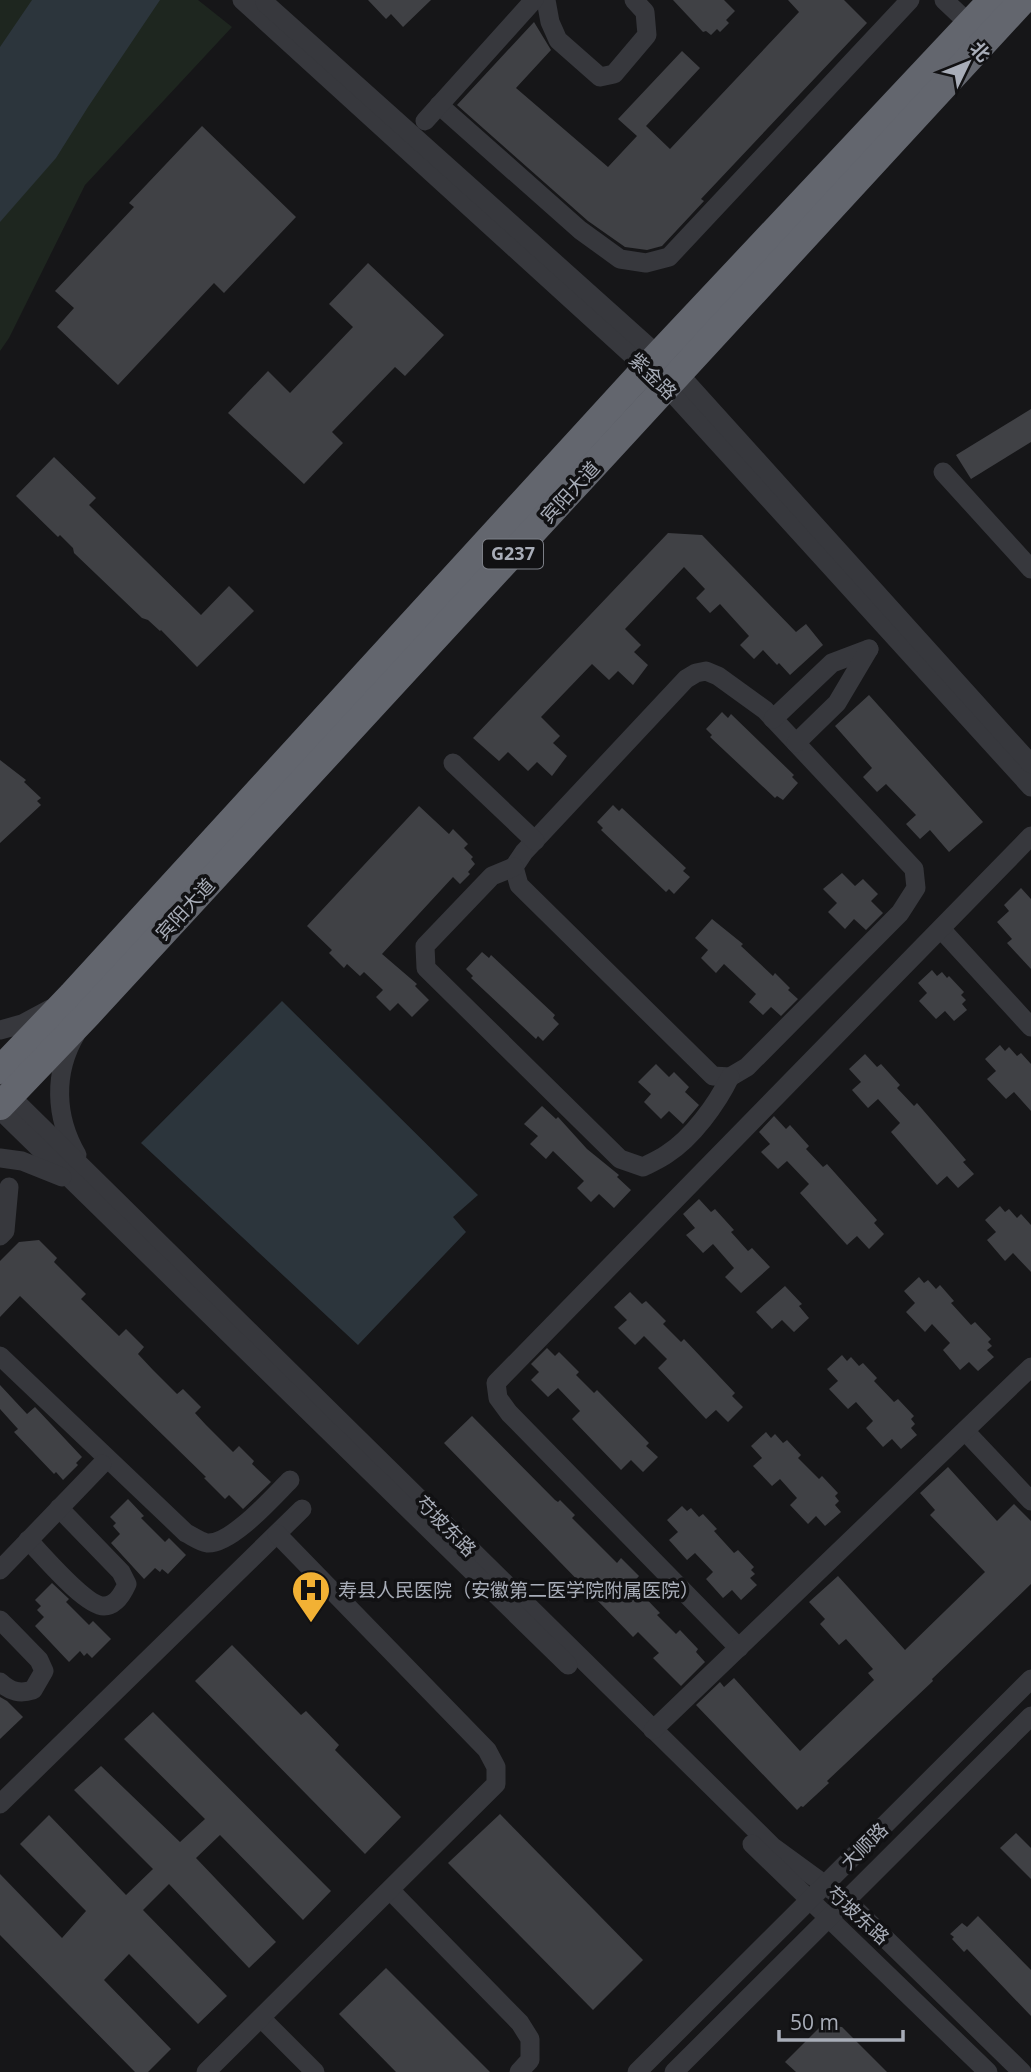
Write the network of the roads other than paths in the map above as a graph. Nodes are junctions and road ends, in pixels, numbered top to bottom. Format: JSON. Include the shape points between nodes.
{"nodes":[{"id":1,"x":242,"y":0,"type":"edge"},
{"id":2,"x":262,"y":0,"type":"edge"},
{"id":3,"x":534,"y":0,"type":"edge"},
{"id":4,"x":546,"y":0,"type":"edge"},
{"id":5,"x":634,"y":0,"type":"edge"},
{"id":6,"x":909,"y":0,"type":"edge"},
{"id":7,"x":944,"y":0,"type":"edge"},
{"id":8,"x":992,"y":0,"type":"edge"},
{"id":9,"x":1023,"y":0,"type":"edge"},
{"id":10,"x":961,"y":16,"type":"dead end"},
{"id":11,"x":439,"y":105,"type":"junction"},
{"id":12,"x":425,"y":121,"type":"dead end"},
{"id":13,"x":662,"y":371,"type":"junction"},
{"id":14,"x":943,"y":472,"type":"dead end"},
{"id":15,"x":1031,"y":569,"type":"edge"},
{"id":16,"x":773,"y":719,"type":"junction"},
{"id":17,"x":796,"y":743,"type":"junction"},
{"id":18,"x":453,"y":763,"type":"dead end"},
{"id":19,"x":1031,"y":764,"type":"edge"},
{"id":20,"x":1031,"y":787,"type":"edge"},
{"id":21,"x":1031,"y":836,"type":"edge"},
{"id":22,"x":535,"y":841,"type":"junction"},
{"id":23,"x":514,"y":867,"type":"junction"},
{"id":24,"x":941,"y":929,"type":"junction"},
{"id":25,"x":80,"y":1005,"type":"junction"},
{"id":26,"x":1031,"y":1027,"type":"edge"},
{"id":27,"x":0,"y":1030,"type":"edge"},
{"id":28,"x":730,"y":1077,"type":"junction"},
{"id":29,"x":2,"y":1094,"type":"edge"},
{"id":30,"x":0,"y":1158,"type":"edge"},
{"id":31,"x":83,"y":1180,"type":"junction"},
{"id":32,"x":9,"y":1187,"type":"dead end"},
{"id":33,"x":0,"y":1236,"type":"edge"},
{"id":34,"x":0,"y":1356,"type":"edge"},
{"id":35,"x":1031,"y":1367,"type":"edge"},
{"id":36,"x":965,"y":1431,"type":"junction"},
{"id":37,"x":102,"y":1464,"type":"dead end"},
{"id":38,"x":290,"y":1480,"type":"dead end"},
{"id":39,"x":1031,"y":1501,"type":"edge"},
{"id":40,"x":58,"y":1508,"type":"junction"},
{"id":41,"x":302,"y":1509,"type":"dead end"},
{"id":42,"x":277,"y":1534,"type":"junction"},
{"id":43,"x":28,"y":1540,"type":"junction"},
{"id":44,"x":0,"y":1570,"type":"edge"},
{"id":45,"x":0,"y":1620,"type":"edge"},
{"id":46,"x":739,"y":1648,"type":"junction"},
{"id":47,"x":1031,"y":1679,"type":"edge"},
{"id":48,"x":0,"y":1682,"type":"edge"},
{"id":49,"x":1031,"y":1716,"type":"edge"},
{"id":50,"x":653,"y":1730,"type":"junction"},
{"id":51,"x":0,"y":1804,"type":"edge"},
{"id":52,"x":825,"y":1885,"type":"junction"},
{"id":53,"x":390,"y":1890,"type":"junction"},
{"id":54,"x":809,"y":1900,"type":"junction"},
{"id":55,"x":847,"y":1902,"type":"junction"},
{"id":56,"x":830,"y":1919,"type":"junction"},
{"id":57,"x":261,"y":2018,"type":"junction"},
{"id":58,"x":206,"y":2072,"type":"edge"},
{"id":59,"x":315,"y":2072,"type":"edge"},
{"id":60,"x":519,"y":2072,"type":"edge"},
{"id":61,"x":637,"y":2072,"type":"edge"},
{"id":62,"x":674,"y":2072,"type":"edge"},
{"id":63,"x":988,"y":2072,"type":"edge"},
{"id":64,"x":1022,"y":2072,"type":"edge"}],
"edges":[{"from":1,"to":13,"type":"street","name":"紫金路"},
{"from":2,"to":13,"type":"street","name":"紫金路"},
{"from":3,"to":11,"type":"street"},
{"from":4,"to":5,"type":"street","via":[[558,40],[600,76],[614,74],[648,35],[645,12]]},
{"from":6,"to":11,"type":"street","via":[[669,257],[646,263],[620,259],[580,230]]},
{"from":7,"to":10,"type":"street"},
{"from":8,"to":13,"type":"highway","name":"宾阳大道","number":"G237"},
{"from":9,"to":13,"type":"highway","name":"宾阳大道","number":"G237"},
{"from":11,"to":12,"type":"street"},
{"from":13,"to":19,"type":"street","name":"紫金路"},
{"from":13,"to":20,"type":"street","name":"紫金路"},
{"from":13,"to":25,"type":"highway","name":"宾阳大道","number":"G237"},
{"from":14,"to":15,"type":"street"},
{"from":16,"to":17,"type":"street"},
{"from":16,"to":17,"type":"street","via":[[832,663],[869,649],[837,702]]},
{"from":16,"to":22,"type":"street","via":[[719,676],[696,673]]},
{"from":17,"to":28,"type":"street","via":[[914,869],[916,888],[891,923],[747,1067]]},
{"from":18,"to":22,"type":"street"},
{"from":21,"to":24,"type":"street"},
{"from":22,"to":23,"type":"street"},
{"from":23,"to":28,"type":"street","via":[[519,885],[713,1076]]},
{"from":23,"to":28,"type":"street","via":[[492,876],[425,946],[426,968],[620,1159],[643,1167],[669,1153],[702,1121]]},
{"from":24,"to":26,"type":"street"},
{"from":24,"to":46,"type":"street","via":[[496,1383],[498,1398],[509,1413]]},
{"from":25,"to":27,"type":"street"},
{"from":25,"to":29,"type":"highway","name":"宾阳大道","number":"G237"},
{"from":25,"to":31,"type":"street","via":[[58,1094]]},
{"from":29,"to":31,"type":"street","name":"芍坡东路"},
{"from":30,"to":31,"type":"street"},
{"from":31,"to":50,"type":"street","name":"芍坡东路"},
{"from":31,"to":54,"type":"street","name":"芍坡东路"},
{"from":32,"to":33,"type":"street","via":[[5,1231]]},
{"from":34,"to":38,"type":"street","via":[[186,1533],[207,1543],[223,1539],[250,1520]]},
{"from":35,"to":36,"type":"street"},
{"from":36,"to":39,"type":"street"},
{"from":36,"to":46,"type":"street"},
{"from":37,"to":40,"type":"street"},
{"from":40,"to":43,"type":"street"},
{"from":40,"to":43,"type":"street","via":[[121,1572],[127,1584],[116,1602],[104,1606],[89,1601]]},
{"from":41,"to":42,"type":"street"},
{"from":42,"to":51,"type":"street"},
{"from":42,"to":53,"type":"street","via":[[487,1750],[496,1767],[496,1784]]},
{"from":43,"to":44,"type":"street"},
{"from":45,"to":48,"type":"street","via":[[44,1671],[33,1690],[22,1694]]},
{"from":46,"to":50,"type":"street"},
{"from":47,"to":52,"type":"street","name":"大顺路"},
{"from":49,"to":55,"type":"street","name":"大顺路"},
{"from":50,"to":52,"type":"street","name":"芍坡东路","via":[[773,1847]]},
{"from":52,"to":54,"type":"street","name":"大顺路"},
{"from":52,"to":55,"type":"street","name":"芍坡东路"},
{"from":53,"to":57,"type":"street"},
{"from":53,"to":60,"type":"street","via":[[520,2023],[530,2039],[530,2060]]},
{"from":54,"to":56,"type":"street","name":"芍坡东路"},
{"from":54,"to":61,"type":"street","name":"大顺路"},
{"from":55,"to":56,"type":"street","name":"大顺路"},
{"from":55,"to":64,"type":"street","name":"芍坡东路"},
{"from":56,"to":62,"type":"street","name":"大顺路"},
{"from":56,"to":63,"type":"street","name":"芍坡东路"},
{"from":57,"to":58,"type":"street"},
{"from":57,"to":59,"type":"street"}]}
